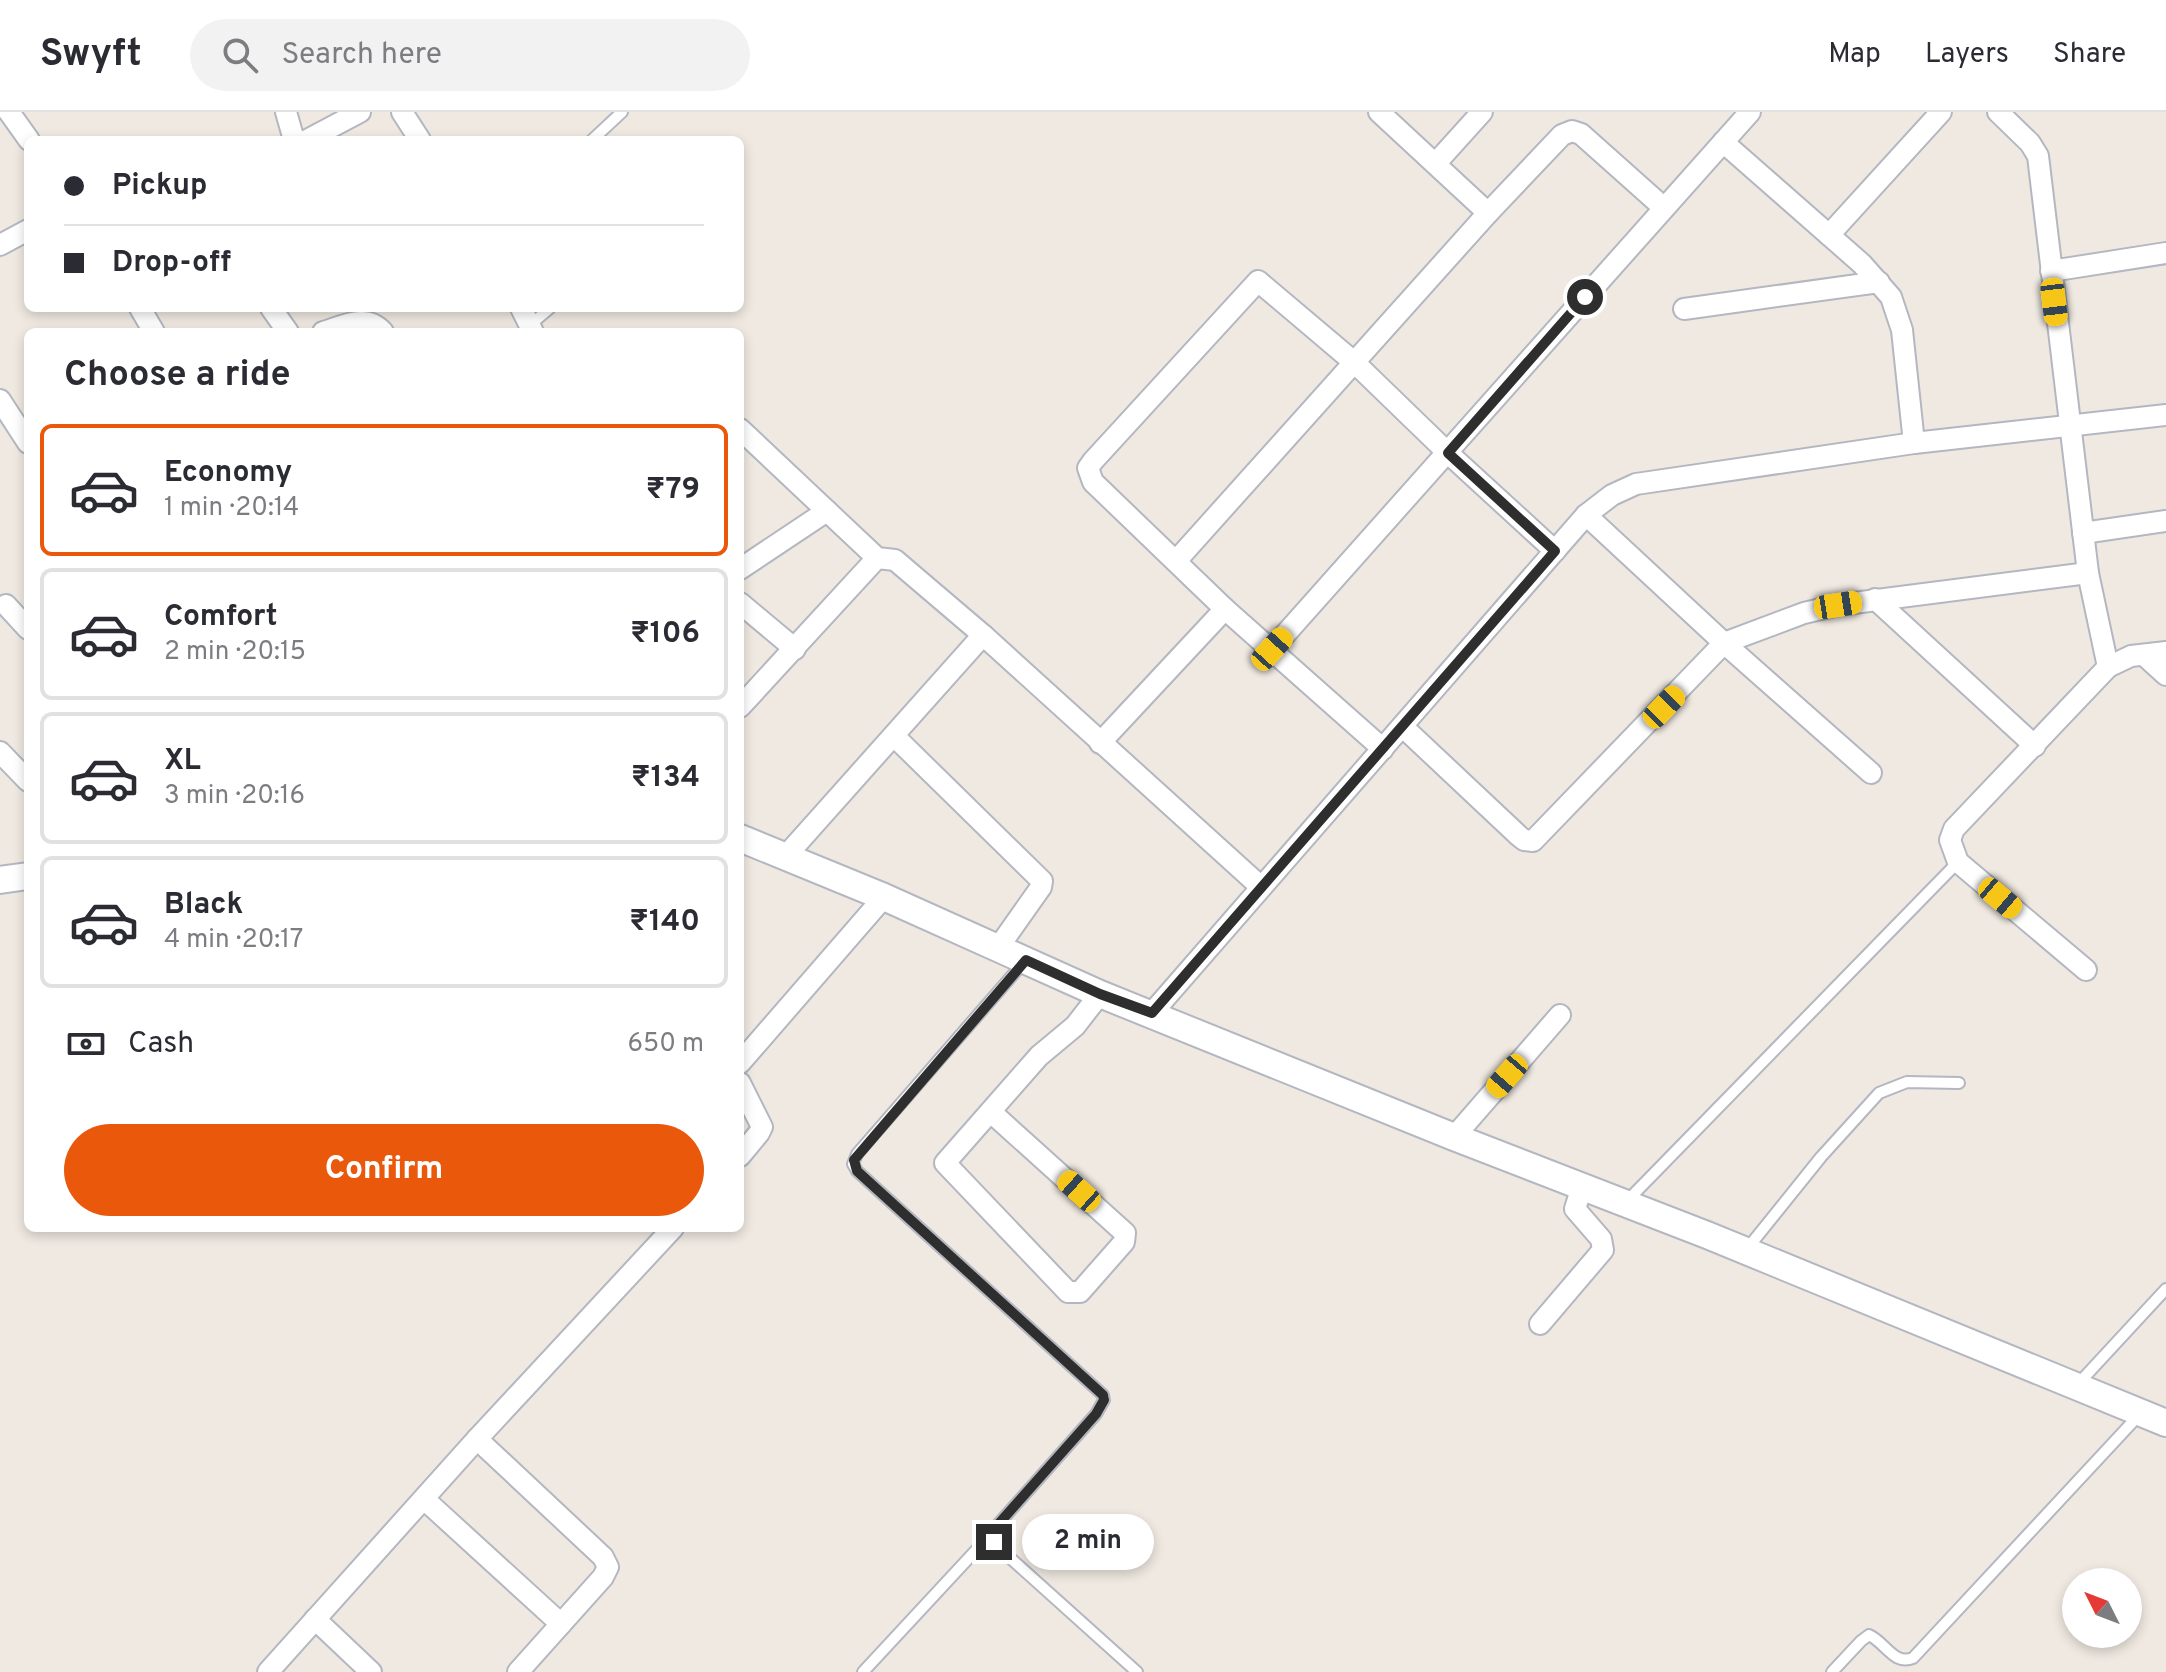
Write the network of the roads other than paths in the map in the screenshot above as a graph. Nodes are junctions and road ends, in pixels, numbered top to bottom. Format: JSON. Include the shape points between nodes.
{"nodes":[{"id":1,"x":9,"y":112,"type":"edge"},
{"id":2,"x":286,"y":112,"type":"edge"},
{"id":3,"x":360,"y":112,"type":"edge"},
{"id":4,"x":402,"y":112,"type":"edge"},
{"id":5,"x":622,"y":112,"type":"edge"},
{"id":6,"x":1379,"y":112,"type":"edge"},
{"id":7,"x":1482,"y":112,"type":"edge"},
{"id":8,"x":1750,"y":112,"type":"edge"},
{"id":9,"x":1941,"y":112,"type":"edge"},
{"id":10,"x":1998,"y":112,"type":"edge"},
{"id":11,"x":26,"y":136,"type":"edge"},
{"id":12,"x":293,"y":136,"type":"edge"},
{"id":13,"x":315,"y":136,"type":"edge"},
{"id":14,"x":417,"y":136,"type":"edge"},
{"id":15,"x":596,"y":136,"type":"edge"},
{"id":16,"x":1723,"y":142,"type":"junction"},
{"id":17,"x":1436,"y":163,"type":"junction"},
{"id":18,"x":1664,"y":208,"type":"junction"},
{"id":19,"x":1488,"y":213,"type":"junction"},
{"id":20,"x":24,"y":232,"type":"edge"},
{"id":21,"x":1829,"y":235,"type":"junction"},
{"id":22,"x":0,"y":245,"type":"edge"},
{"id":23,"x":2166,"y":253,"type":"edge"},
{"id":24,"x":2051,"y":271,"type":"junction"},
{"id":25,"x":1879,"y":282,"type":"junction"},
{"id":26,"x":1684,"y":309,"type":"dead end"},
{"id":27,"x":336,"y":328,"type":"edge"},
{"id":28,"x":380,"y":328,"type":"edge"},
{"id":29,"x":1355,"y":363,"type":"junction"},
{"id":30,"x":0,"y":400,"type":"edge"},
{"id":31,"x":2166,"y":415,"type":"edge"},
{"id":32,"x":2069,"y":427,"type":"junction"},
{"id":33,"x":744,"y":433,"type":"edge"},
{"id":34,"x":24,"y":437,"type":"edge"},
{"id":35,"x":1914,"y":443,"type":"junction"},
{"id":36,"x":1448,"y":453,"type":"junction"},
{"id":37,"x":827,"y":511,"type":"junction"},
{"id":38,"x":1586,"y":515,"type":"junction"},
{"id":39,"x":2166,"y":521,"type":"edge"},
{"id":40,"x":2083,"y":533,"type":"junction"},
{"id":41,"x":1555,"y":551,"type":"junction"},
{"id":42,"x":877,"y":558,"type":"junction"},
{"id":43,"x":1176,"y":561,"type":"junction"},
{"id":44,"x":744,"y":566,"type":"edge"},
{"id":45,"x":2088,"y":573,"type":"junction"},
{"id":46,"x":1875,"y":599,"type":"junction"},
{"id":47,"x":6,"y":605,"type":"dead end"},
{"id":48,"x":744,"y":606,"type":"edge"},
{"id":49,"x":1225,"y":609,"type":"junction"},
{"id":50,"x":24,"y":625,"type":"edge"},
{"id":51,"x":983,"y":635,"type":"junction"},
{"id":52,"x":1724,"y":643,"type":"junction"},
{"id":53,"x":795,"y":649,"type":"junction"},
{"id":54,"x":1272,"y":649,"type":"junction"},
{"id":55,"x":2166,"y":652,"type":"edge"},
{"id":56,"x":2144,"y":655,"type":"junction"},
{"id":57,"x":2108,"y":667,"type":"junction"},
{"id":58,"x":2166,"y":675,"type":"edge"},
{"id":59,"x":744,"y":703,"type":"edge"},
{"id":60,"x":1403,"y":727,"type":"junction"},
{"id":61,"x":894,"y":736,"type":"junction"},
{"id":62,"x":1100,"y":743,"type":"junction"},
{"id":63,"x":2035,"y":746,"type":"junction"},
{"id":64,"x":1383,"y":749,"type":"junction"},
{"id":65,"x":0,"y":752,"type":"edge"},
{"id":66,"x":1871,"y":773,"type":"dead end"},
{"id":67,"x":24,"y":777,"type":"edge"},
{"id":68,"x":744,"y":840,"type":"edge"},
{"id":69,"x":785,"y":857,"type":"junction"},
{"id":70,"x":1958,"y":862,"type":"junction"},
{"id":71,"x":24,"y":877,"type":"edge"},
{"id":72,"x":0,"y":880,"type":"edge"},
{"id":73,"x":1261,"y":887,"type":"junction"},
{"id":74,"x":884,"y":897,"type":"junction"},
{"id":75,"x":998,"y":948,"type":"junction"},
{"id":76,"x":1026,"y":960,"type":"junction"},
{"id":77,"x":2086,"y":970,"type":"dead end"},
{"id":78,"x":1100,"y":994,"type":"junction"},
{"id":79,"x":1152,"y":1013,"type":"junction"},
{"id":80,"x":1560,"y":1015,"type":"dead end"},
{"id":81,"x":744,"y":1058,"type":"edge"},
{"id":82,"x":1959,"y":1083,"type":"dead end"},
{"id":83,"x":744,"y":1091,"type":"edge"},
{"id":84,"x":992,"y":1113,"type":"junction"},
{"id":85,"x":1454,"y":1137,"type":"junction"},
{"id":86,"x":744,"y":1152,"type":"edge"},
{"id":87,"x":1582,"y":1186,"type":"junction"},
{"id":88,"x":1625,"y":1202,"type":"junction"},
{"id":89,"x":669,"y":1232,"type":"edge"},
{"id":90,"x":1745,"y":1250,"type":"junction"},
{"id":91,"x":2166,"y":1289,"type":"edge"},
{"id":92,"x":1540,"y":1324,"type":"dead end"},
{"id":93,"x":2077,"y":1386,"type":"junction"},
{"id":94,"x":2141,"y":1412,"type":"junction"},
{"id":95,"x":2166,"y":1423,"type":"edge"},
{"id":96,"x":477,"y":1439,"type":"junction"},
{"id":97,"x":424,"y":1499,"type":"junction"},
{"id":98,"x":992,"y":1533,"type":"junction"},
{"id":99,"x":315,"y":1619,"type":"junction"},
{"id":100,"x":561,"y":1624,"type":"junction"},
{"id":101,"x":268,"y":1672,"type":"edge"},
{"id":102,"x":371,"y":1672,"type":"edge"},
{"id":103,"x":518,"y":1672,"type":"edge"},
{"id":104,"x":863,"y":1672,"type":"edge"},
{"id":105,"x":1137,"y":1672,"type":"edge"},
{"id":106,"x":1832,"y":1672,"type":"edge"}],
"edges":[{"from":1,"to":11,"type":"street"},
{"from":2,"to":12,"type":"street"},
{"from":3,"to":13,"type":"street"},
{"from":4,"to":14,"type":"street"},
{"from":5,"to":15,"type":"lane"},
{"from":6,"to":17,"type":"street"},
{"from":7,"to":17,"type":"street"},
{"from":8,"to":16,"type":"street"},
{"from":9,"to":21,"type":"street"},
{"from":10,"to":24,"type":"street","via":[[2038,156]]},
{"from":16,"to":18,"type":"street"},
{"from":16,"to":21,"type":"street"},
{"from":17,"to":19,"type":"street"},
{"from":18,"to":19,"type":"street","via":[[1572,131]]},
{"from":18,"to":36,"type":"street"},
{"from":19,"to":29,"type":"street"},
{"from":20,"to":22,"type":"street"},
{"from":21,"to":25,"type":"street"},
{"from":23,"to":24,"type":"street"},
{"from":24,"to":32,"type":"street"},
{"from":25,"to":26,"type":"street"},
{"from":25,"to":35,"type":"street","via":[[1891,297],[1902,330]]},
{"from":27,"to":28,"type":"street","via":[[361,320]]},
{"from":29,"to":36,"type":"street"},
{"from":29,"to":43,"type":"street"},
{"from":29,"to":43,"type":"street","via":[[1258,281],[1093,461],[1088,468],[1093,482]]},
{"from":30,"to":34,"type":"street"},
{"from":31,"to":32,"type":"street"},
{"from":32,"to":35,"type":"street"},
{"from":32,"to":40,"type":"street"},
{"from":33,"to":37,"type":"street"},
{"from":35,"to":38,"type":"street","via":[[1636,484]]},
{"from":36,"to":41,"type":"street"},
{"from":36,"to":54,"type":"street"},
{"from":37,"to":42,"type":"street"},
{"from":37,"to":44,"type":"street"},
{"from":38,"to":41,"type":"street"},
{"from":38,"to":52,"type":"street"},
{"from":39,"to":40,"type":"street"},
{"from":40,"to":45,"type":"street"},
{"from":41,"to":60,"type":"street"},
{"from":42,"to":51,"type":"street","via":[[895,560]]},
{"from":42,"to":53,"type":"street"},
{"from":43,"to":49,"type":"street"},
{"from":45,"to":46,"type":"street"},
{"from":45,"to":57,"type":"street"},
{"from":46,"to":52,"type":"street","via":[[1804,613]]},
{"from":46,"to":63,"type":"street"},
{"from":47,"to":50,"type":"street"},
{"from":48,"to":53,"type":"street"},
{"from":49,"to":54,"type":"street"},
{"from":49,"to":62,"type":"street"},
{"from":51,"to":61,"type":"street"},
{"from":51,"to":62,"type":"street"},
{"from":52,"to":60,"type":"street","via":[[1533,841],[1519,836]]},
{"from":52,"to":66,"type":"street"},
{"from":53,"to":59,"type":"street"},
{"from":54,"to":64,"type":"street"},
{"from":55,"to":56,"type":"street"},
{"from":56,"to":57,"type":"street"},
{"from":56,"to":58,"type":"street"},
{"from":57,"to":63,"type":"street"},
{"from":60,"to":64,"type":"street"},
{"from":61,"to":69,"type":"street"},
{"from":61,"to":75,"type":"street","via":[[1042,881]]},
{"from":62,"to":73,"type":"street"},
{"from":63,"to":70,"type":"street","via":[[1954,829],[1950,840]]},
{"from":64,"to":73,"type":"street"},
{"from":65,"to":67,"type":"street"},
{"from":68,"to":69,"type":"street"},
{"from":69,"to":74,"type":"street"},
{"from":70,"to":77,"type":"street"},
{"from":70,"to":88,"type":"lane"},
{"from":71,"to":72,"type":"street"},
{"from":73,"to":79,"type":"street"},
{"from":74,"to":75,"type":"street"},
{"from":74,"to":81,"type":"street"},
{"from":75,"to":76,"type":"street"},
{"from":76,"to":78,"type":"street"},
{"from":76,"to":98,"type":"lane","via":[[853,1164],[1103,1395],[1096,1414]]},
{"from":78,"to":79,"type":"street"},
{"from":78,"to":84,"type":"street"},
{"from":79,"to":85,"type":"street"},
{"from":80,"to":85,"type":"street"},
{"from":82,"to":90,"type":"lane","via":[[1907,1082],[1879,1093]]},
{"from":83,"to":86,"type":"street","via":[[762,1127]]},
{"from":84,"to":84,"type":"street","via":[[1125,1233],[1124,1242],[1080,1292],[1068,1292],[945,1164]]},
{"from":85,"to":87,"type":"street"},
{"from":87,"to":88,"type":"street"},
{"from":87,"to":92,"type":"street","via":[[1575,1209],[1601,1239],[1603,1250]]},
{"from":88,"to":90,"type":"street"},
{"from":89,"to":96,"type":"street"},
{"from":90,"to":93,"type":"street"},
{"from":91,"to":93,"type":"lane"},
{"from":93,"to":94,"type":"street"},
{"from":94,"to":95,"type":"street"},
{"from":94,"to":106,"type":"lane","via":[[1913,1658],[1900,1660],[1869,1635]]},
{"from":96,"to":97,"type":"street"},
{"from":96,"to":100,"type":"street","via":[[607,1562],[603,1577]]},
{"from":97,"to":99,"type":"street"},
{"from":97,"to":100,"type":"street"},
{"from":98,"to":104,"type":"lane"},
{"from":98,"to":105,"type":"lane","via":[[998,1547]]},
{"from":99,"to":101,"type":"street"},
{"from":99,"to":102,"type":"street"},
{"from":100,"to":103,"type":"street"}]}
